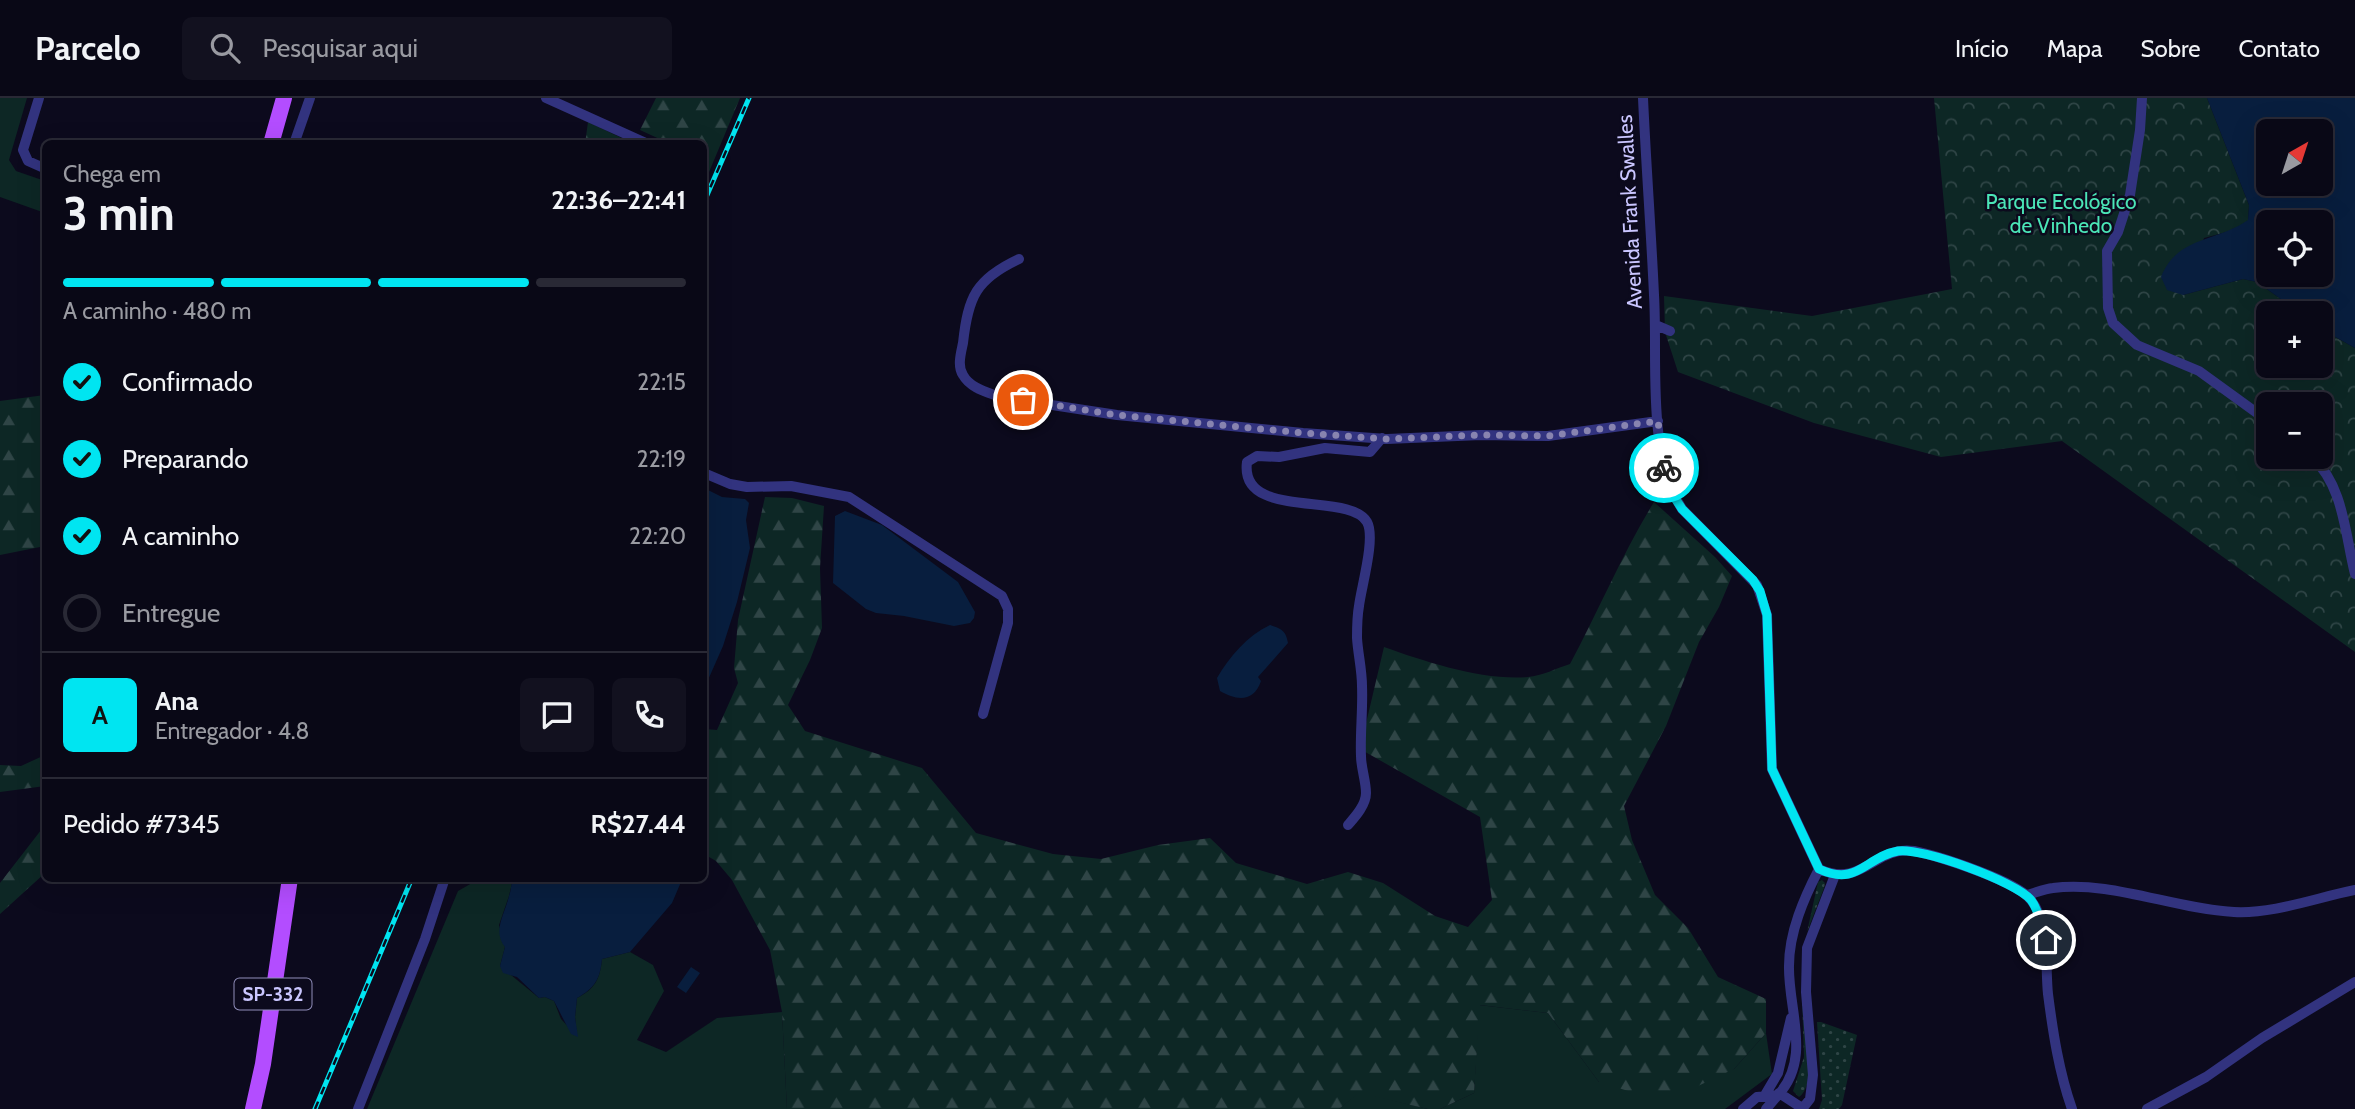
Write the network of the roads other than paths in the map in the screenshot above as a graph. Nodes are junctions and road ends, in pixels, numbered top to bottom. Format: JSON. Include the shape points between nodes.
{"nodes":[{"id":1,"x":39,"y":98,"type":"edge"},
{"id":2,"x":284,"y":98,"type":"edge"},
{"id":3,"x":310,"y":98,"type":"edge"},
{"id":4,"x":546,"y":98,"type":"edge"},
{"id":5,"x":1643,"y":98,"type":"edge"},
{"id":6,"x":2142,"y":98,"type":"edge"},
{"id":7,"x":272,"y":140,"type":"edge"},
{"id":8,"x":295,"y":140,"type":"edge"},
{"id":9,"x":639,"y":140,"type":"edge"},
{"id":10,"x":42,"y":168,"type":"edge"},
{"id":11,"x":1019,"y":259,"type":"dead end"},
{"id":12,"x":1656,"y":325,"type":"junction"},
{"id":13,"x":1670,"y":331,"type":"dead end"},
{"id":14,"x":2256,"y":412,"type":"edge"},
{"id":15,"x":1658,"y":421,"type":"junction"},
{"id":16,"x":1382,"y":438,"type":"junction"},
{"id":17,"x":2322,"y":469,"type":"edge"},
{"id":18,"x":707,"y":474,"type":"edge"},
{"id":19,"x":2355,"y":574,"type":"edge"},
{"id":20,"x":983,"y":715,"type":"dead end"},
{"id":21,"x":1348,"y":825,"type":"dead end"},
{"id":22,"x":1819,"y":869,"type":"junction"},
{"id":23,"x":1835,"y":875,"type":"junction"},
{"id":24,"x":289,"y":882,"type":"edge"},
{"id":25,"x":443,"y":882,"type":"edge"},
{"id":26,"x":2355,"y":890,"type":"edge"},
{"id":27,"x":2027,"y":895,"type":"junction"},
{"id":28,"x":1791,"y":943,"type":"junction"},
{"id":29,"x":1807,"y":948,"type":"junction"},
{"id":30,"x":2355,"y":982,"type":"edge"},
{"id":31,"x":1791,"y":992,"type":"junction"},
{"id":32,"x":1806,"y":992,"type":"junction"},
{"id":33,"x":1792,"y":1008,"type":"junction"},
{"id":34,"x":1778,"y":1094,"type":"junction"},
{"id":35,"x":1765,"y":1095,"type":"junction"},
{"id":36,"x":253,"y":1109,"type":"edge"},
{"id":37,"x":358,"y":1109,"type":"edge"},
{"id":38,"x":1743,"y":1109,"type":"edge"},
{"id":39,"x":1766,"y":1109,"type":"edge"},
{"id":40,"x":1802,"y":1109,"type":"edge"},
{"id":41,"x":2072,"y":1109,"type":"edge"},
{"id":42,"x":2147,"y":1109,"type":"edge"}],
"edges":[{"from":1,"to":10,"type":"street","via":[[23,150],[27,162]]},
{"from":2,"to":7,"type":"main road"},
{"from":3,"to":8,"type":"street"},
{"from":4,"to":9,"type":"street"},
{"from":5,"to":12,"type":"street","name":"Avenida Frank Swalles"},
{"from":6,"to":14,"type":"street","via":[[2130,195],[2107,251],[2108,308],[2113,323],[2137,345],[2199,371]]},
{"from":11,"to":16,"type":"street","via":[[990,275],[971,300],[960,367],[968,382],[982,390],[1000,397],[1117,415]]},
{"from":12,"to":13,"type":"street","name":"Avenida Frank Swalles"},
{"from":12,"to":15,"type":"street","name":"Avenida Frank Swalles"},
{"from":15,"to":16,"type":"street","via":[[1548,436]]},
{"from":15,"to":22,"type":"street","name":"Avenida Frank Swalles","via":[[1673,495],[1753,580],[1764,603],[1772,769]]},
{"from":16,"to":21,"type":"street","via":[[1370,452],[1325,449],[1257,456],[1247,462],[1245,475],[1252,488],[1270,496],[1359,513],[1370,530],[1357,641],[1366,795]]},
{"from":17,"to":19,"type":"street","via":[[2342,511]]},
{"from":18,"to":20,"type":"street","via":[[739,485],[791,486],[849,497],[1002,596],[1008,623]]},
{"from":22,"to":23,"type":"street"},
{"from":22,"to":28,"type":"street"},
{"from":23,"to":27,"type":"street","via":[[1854,874],[1896,851],[1909,850],[2006,883]]},
{"from":23,"to":29,"type":"street"},
{"from":24,"to":36,"type":"main road","number":"SP-332"},
{"from":25,"to":37,"type":"street"},
{"from":26,"to":27,"type":"street","via":[[2248,912],[2178,905],[2088,887],[2052,888]]},
{"from":27,"to":41,"type":"street","via":[[2046,940],[2048,991],[2062,1082]]},
{"from":28,"to":29,"type":"street"},
{"from":28,"to":31,"type":"street"},
{"from":29,"to":32,"type":"street"},
{"from":30,"to":42,"type":"street"},
{"from":31,"to":32,"type":"street"},
{"from":31,"to":33,"type":"street"},
{"from":32,"to":40,"type":"street","via":[[1813,1089]]},
{"from":33,"to":34,"type":"street","via":[[1796,1055],[1791,1077]]},
{"from":33,"to":35,"type":"street","via":[[1778,1073]]},
{"from":34,"to":35,"type":"street"},
{"from":34,"to":39,"type":"street"},
{"from":34,"to":40,"type":"street"},
{"from":35,"to":38,"type":"street"}]}
